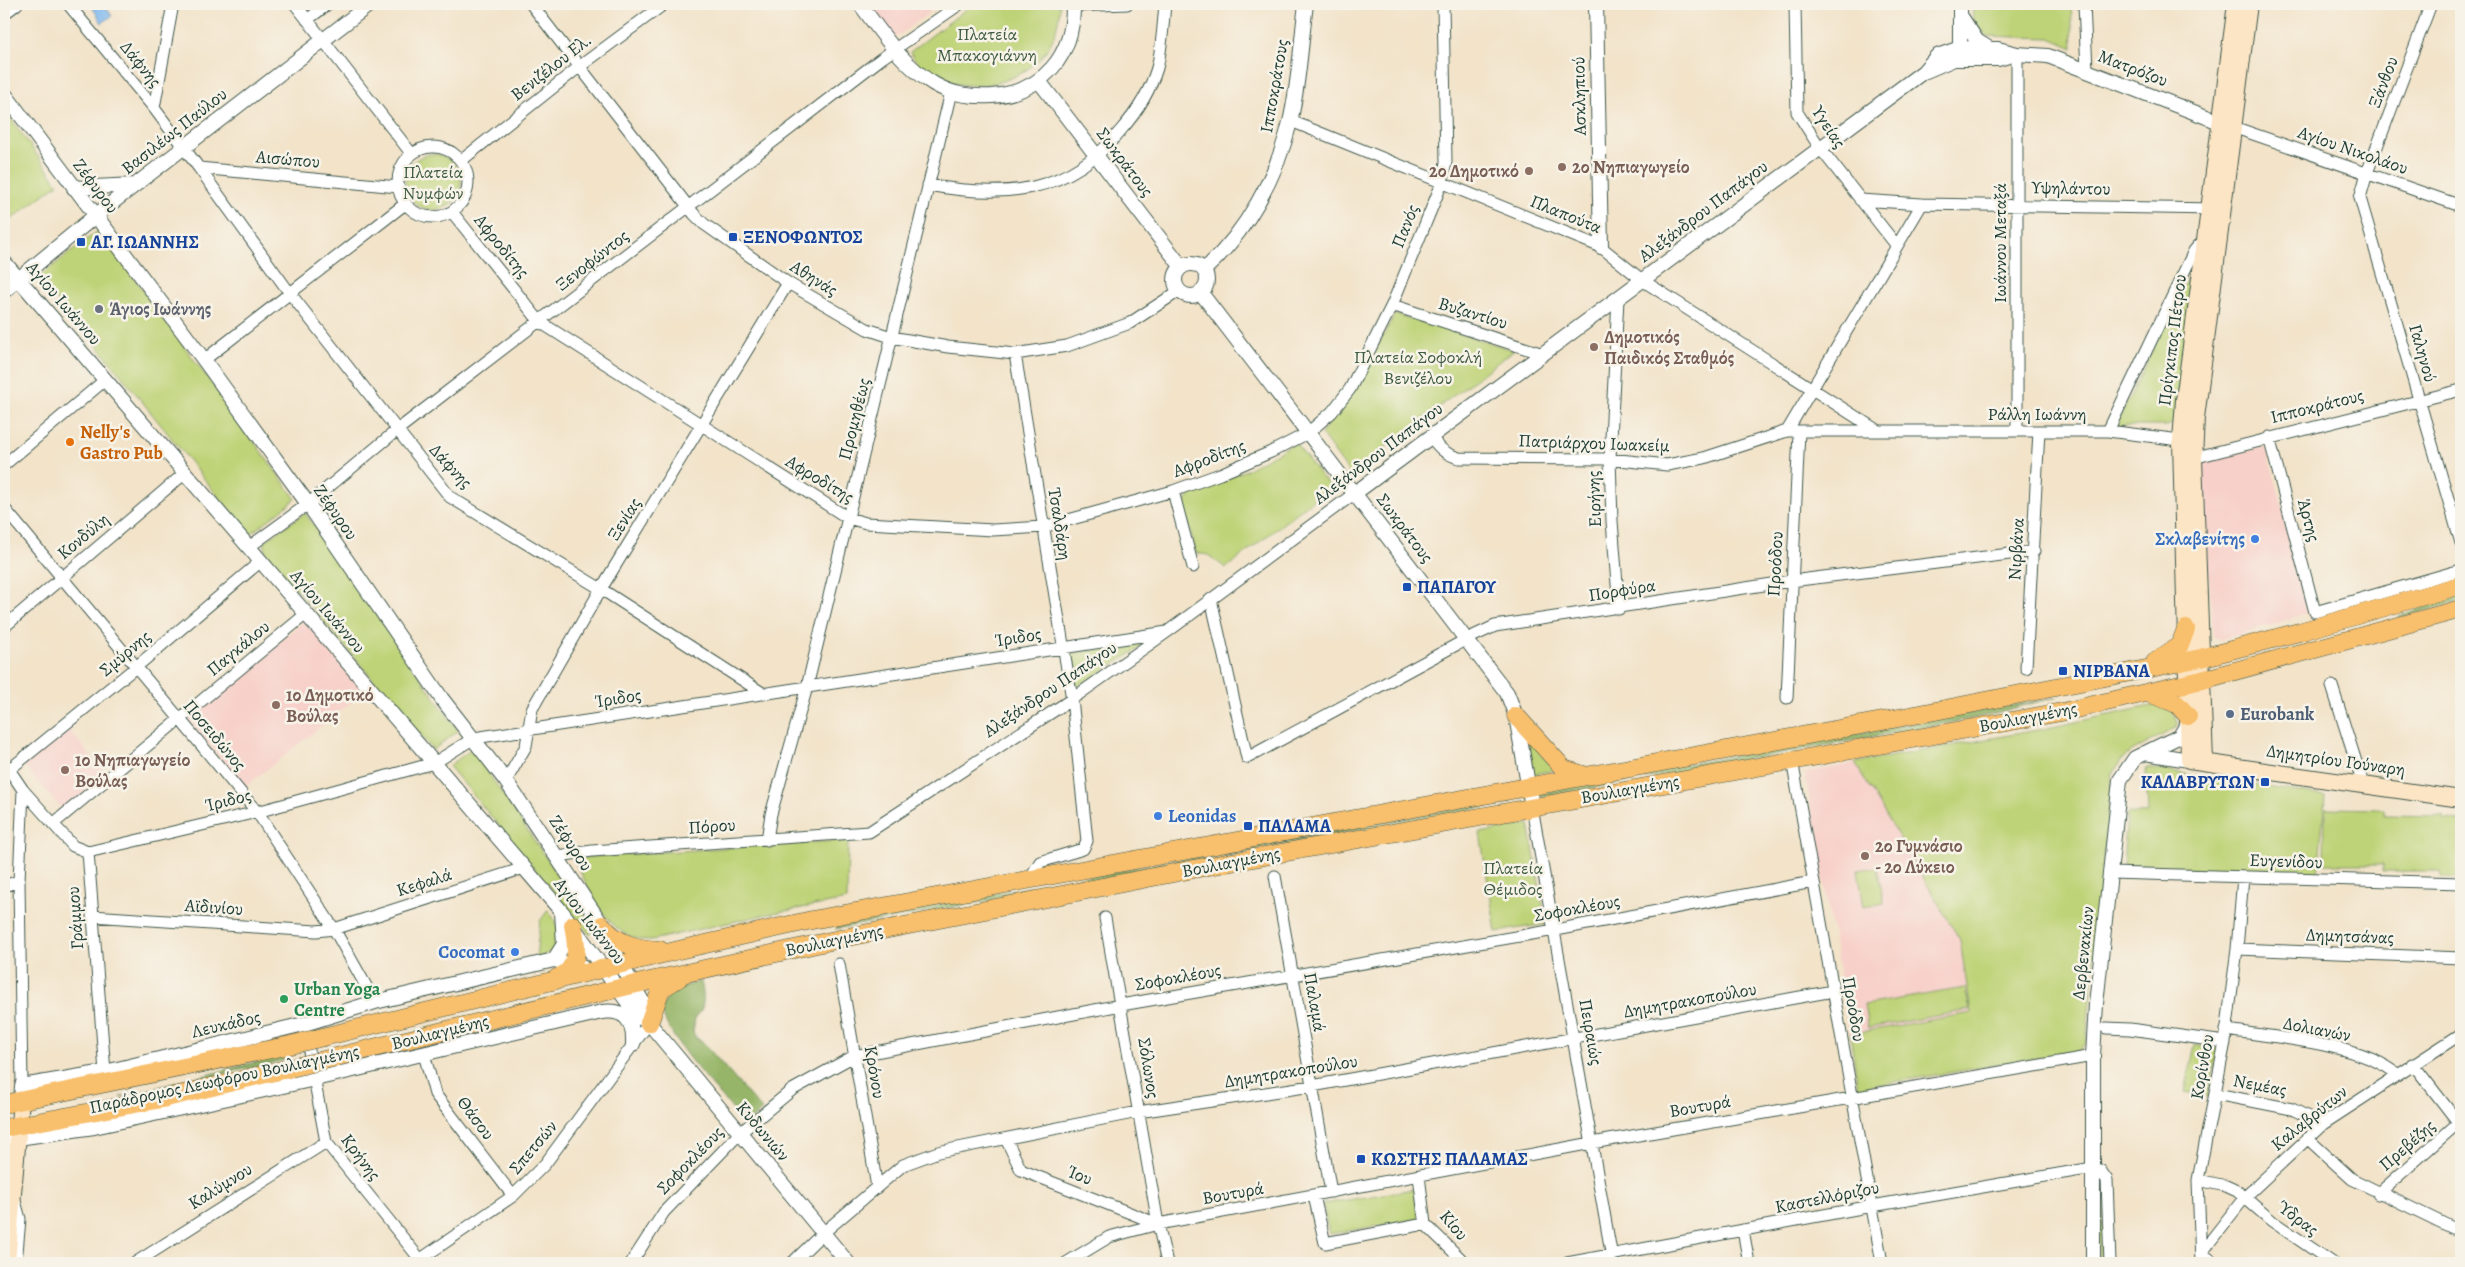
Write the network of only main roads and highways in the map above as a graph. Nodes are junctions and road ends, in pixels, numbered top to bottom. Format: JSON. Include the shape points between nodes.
{"nodes":[{"id":1,"x":2236,"y":4,"type":"edge"},
{"id":2,"x":2249,"y":4,"type":"edge"},
{"id":3,"x":2227,"y":124,"type":"junction"},
{"id":4,"x":2216,"y":209,"type":"junction"},
{"id":5,"x":2188,"y":450,"type":"junction"},
{"id":6,"x":2461,"y":585,"type":"edge"},
{"id":7,"x":2461,"y":609,"type":"edge"},
{"id":8,"x":2461,"y":622,"type":"edge"},
{"id":9,"x":2186,"y":629,"type":"junction"},
{"id":10,"x":2384,"y":631,"type":"junction"},
{"id":11,"x":2194,"y":659,"type":"junction"},
{"id":12,"x":2145,"y":668,"type":"junction"},
{"id":13,"x":2195,"y":682,"type":"junction"},
{"id":14,"x":2149,"y":693,"type":"junction"},
{"id":15,"x":1516,"y":716,"type":"road end"},
{"id":16,"x":2188,"y":720,"type":"junction"},
{"id":17,"x":2197,"y":761,"type":"junction"},
{"id":18,"x":1587,"y":775,"type":"junction"},
{"id":19,"x":2461,"y":799,"type":"edge"},
{"id":20,"x":567,"y":918,"type":"road end"},
{"id":21,"x":602,"y":925,"type":"road end"},
{"id":22,"x":683,"y":949,"type":"junction"},
{"id":23,"x":703,"y":968,"type":"junction"},
{"id":24,"x":538,"y":984,"type":"junction"},
{"id":25,"x":649,"y":1023,"type":"road end"},
{"id":26,"x":22,"y":1093,"type":"junction"},
{"id":27,"x":4,"y":1104,"type":"edge"},
{"id":28,"x":9,"y":1132,"type":"edge"},
{"id":29,"x":7,"y":1263,"type":"edge"}],
"edges":[{"from":1,"to":3,"type":"main road","name":"Πρίγκιπος Πέτρου"},
{"from":2,"to":3,"type":"main road","name":"Πρίγκιπος Πέτρου"},
{"from":3,"to":4,"type":"main road","name":"Πρίγκιπος Πέτρου"},
{"from":4,"to":5,"type":"main road","name":"Πρίγκιπος Πέτρου","via":[[2197,397]]},
{"from":4,"to":5,"type":"main road","name":"Πρίγκιπος Πέτρου","via":[[2204,244],[2184,400]]},
{"from":5,"to":9,"type":"main road","name":"Πρίγκιπος Πέτρου"},
{"from":5,"to":11,"type":"main road","name":"Πρίγκιπος Πέτρου"},
{"from":6,"to":11,"type":"main road","name":"Βουλιαγμένης"},
{"from":7,"to":10,"type":"main road","name":"Βουλιαγμένης"},
{"from":8,"to":10,"type":"main road"},
{"from":9,"to":11,"type":"main road","name":"Πρίγκιπος Πέτρου"},
{"from":9,"to":12,"type":"main road","via":[[2180,644]]},
{"from":10,"to":13,"type":"main road","name":"Βουλιαγμένης"},
{"from":11,"to":12,"type":"main road","name":"Βουλιαγμένης"},
{"from":11,"to":13,"type":"main road","name":"Πρίγκιπος Πέτρου"},
{"from":12,"to":18,"type":"main road","name":"Βουλιαγμένης","via":[[1920,714]]},
{"from":13,"to":14,"type":"main road","name":"Βουλιαγμένης"},
{"from":13,"to":16,"type":"main road"},
{"from":13,"to":17,"type":"main road"},
{"from":14,"to":16,"type":"main road","via":[[2178,704]]},
{"from":14,"to":23,"type":"main road","name":"Βουλιαγμένης","via":[[2067,711],[1080,891]]},
{"from":15,"to":18,"type":"main road","via":[[1564,769]]},
{"from":16,"to":17,"type":"main road"},
{"from":17,"to":19,"type":"main road","name":"Δημητρίου Γούναρη"},
{"from":18,"to":22,"type":"main road","name":"Βουλιαγμένης","via":[[832,916]]},
{"from":20,"to":24,"type":"main road","via":[[577,945],[573,965],[560,977]]},
{"from":21,"to":22,"type":"main road","via":[[620,941],[636,947]]},
{"from":22,"to":24,"type":"main road","name":"Βουλιαγμένης"},
{"from":23,"to":25,"type":"main road","via":[[669,982],[661,989]]},
{"from":23,"to":28,"type":"main road","name":"Βουλιαγμένης","bridge":true,"via":[[162,1099]]},
{"from":24,"to":26,"type":"main road","name":"Βουλιαγμένης","bridge":true,"via":[[286,1046]]},
{"from":26,"to":27,"type":"main road","name":"Βουλιαγμένης"},
{"from":26,"to":28,"type":"main road"},
{"from":28,"to":29,"type":"main road","via":[[13,1192]]}]}
